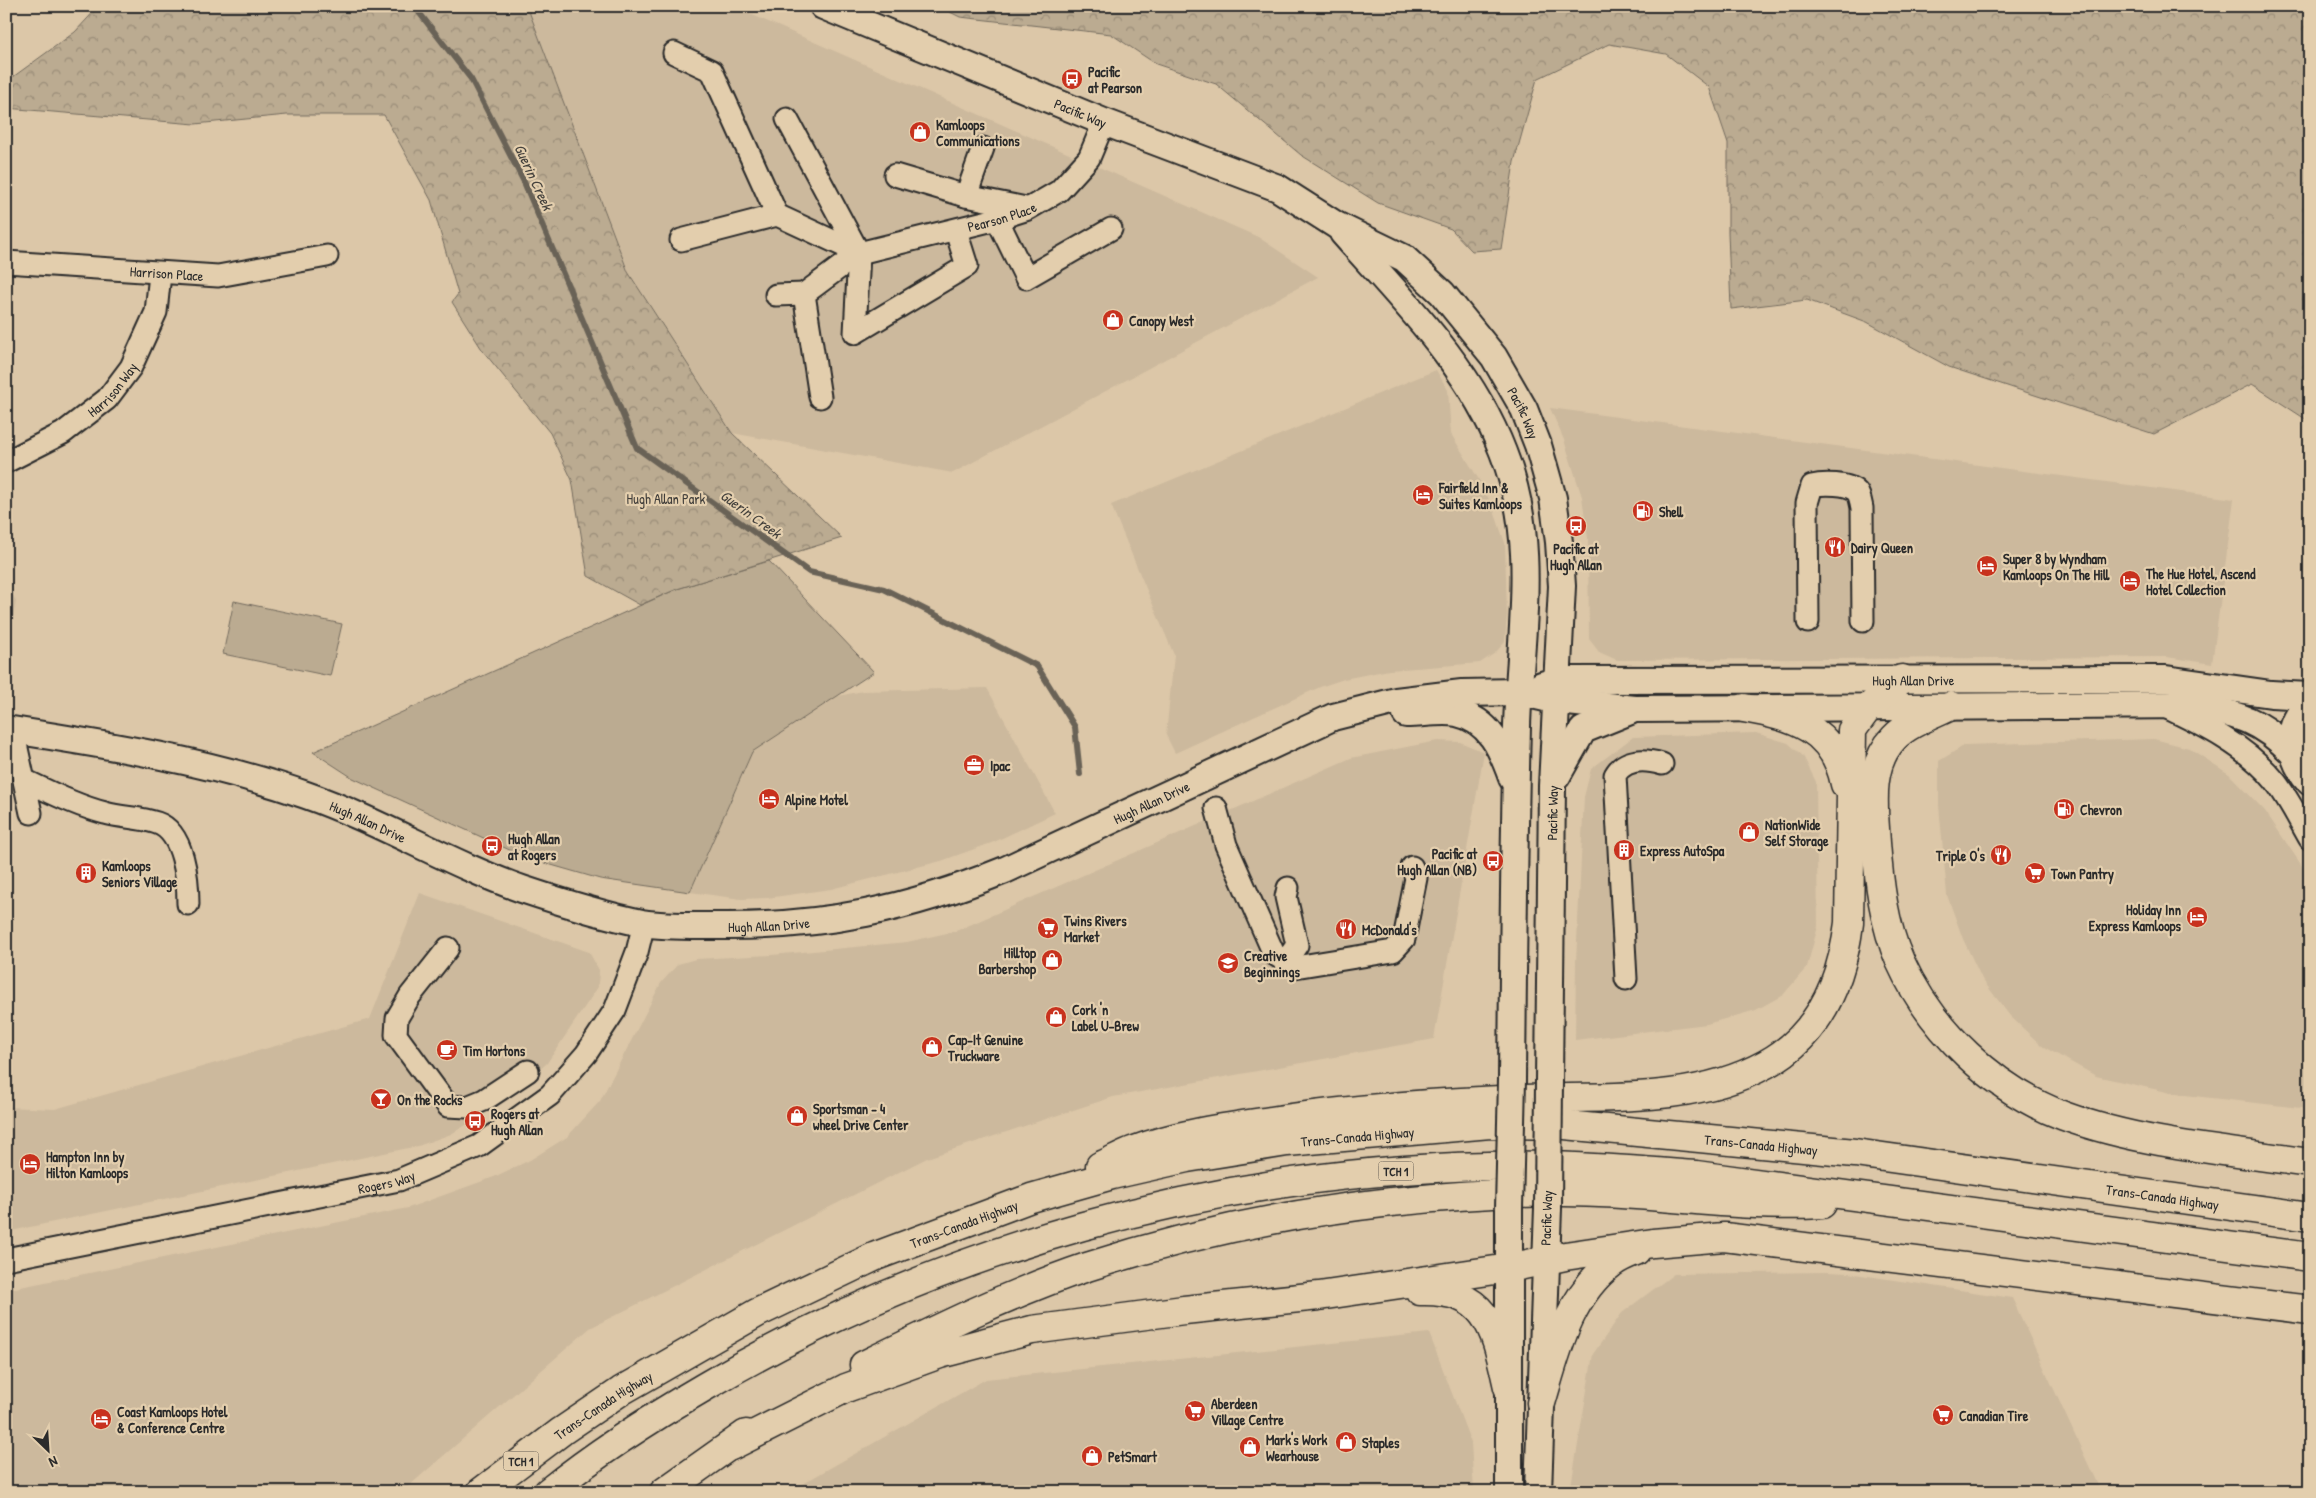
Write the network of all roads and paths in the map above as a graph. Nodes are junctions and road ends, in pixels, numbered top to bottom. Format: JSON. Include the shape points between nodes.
{"nodes":[{"id":1,"x":822,"y":6,"type":"edge"},
{"id":2,"x":674,"y":53,"type":"dead end"},
{"id":3,"x":787,"y":120,"type":"dead end"},
{"id":4,"x":1104,"y":122,"type":"junction"},
{"id":5,"x":983,"y":148,"type":"dead end"},
{"id":6,"x":895,"y":175,"type":"dead end"},
{"id":7,"x":966,"y":196,"type":"junction"},
{"id":8,"x":1028,"y":209,"type":"junction"},
{"id":9,"x":777,"y":215,"type":"junction"},
{"id":10,"x":997,"y":219,"type":"junction"},
{"id":11,"x":1336,"y":225,"type":"junction"},
{"id":12,"x":1111,"y":229,"type":"dead end"},
{"id":13,"x":956,"y":231,"type":"junction"},
{"id":14,"x":682,"y":240,"type":"dead end"},
{"id":15,"x":859,"y":253,"type":"junction"},
{"id":16,"x":326,"y":256,"type":"dead end"},
{"id":17,"x":6,"y":262,"type":"edge"},
{"id":18,"x":160,"y":274,"type":"junction"},
{"id":19,"x":804,"y":294,"type":"junction"},
{"id":20,"x":776,"y":295,"type":"dead end"},
{"id":21,"x":1479,"y":336,"type":"junction"},
{"id":22,"x":1450,"y":356,"type":"junction"},
{"id":23,"x":820,"y":397,"type":"dead end"},
{"id":24,"x":6,"y":462,"type":"edge"},
{"id":25,"x":1863,"y":621,"type":"dead end"},
{"id":26,"x":1808,"y":622,"type":"dead end"},
{"id":27,"x":1902,"y":679,"type":"junction"},
{"id":28,"x":1558,"y":690,"type":"junction"},
{"id":29,"x":1519,"y":692,"type":"junction"},
{"id":30,"x":2310,"y":696,"type":"edge"},
{"id":31,"x":2310,"y":704,"type":"edge"},
{"id":32,"x":2160,"y":705,"type":"junction"},
{"id":33,"x":1951,"y":706,"type":"junction"},
{"id":34,"x":1635,"y":708,"type":"junction"},
{"id":35,"x":1744,"y":708,"type":"junction"},
{"id":36,"x":1868,"y":708,"type":"junction"},
{"id":37,"x":1334,"y":717,"type":"junction"},
{"id":38,"x":10,"y":729,"type":"edge"},
{"id":39,"x":2292,"y":752,"type":"junction"},
{"id":40,"x":1662,"y":764,"type":"dead end"},
{"id":41,"x":24,"y":780,"type":"junction"},
{"id":42,"x":2310,"y":783,"type":"edge"},
{"id":43,"x":1552,"y":786,"type":"junction"},
{"id":44,"x":1516,"y":788,"type":"junction"},
{"id":45,"x":1849,"y":805,"type":"junction"},
{"id":46,"x":1216,"y":808,"type":"dead end"},
{"id":47,"x":31,"y":813,"type":"dead end"},
{"id":48,"x":2310,"y":840,"type":"edge"},
{"id":49,"x":1412,"y":867,"type":"dead end"},
{"id":50,"x":1288,"y":888,"type":"dead end"},
{"id":51,"x":188,"y":904,"type":"dead end"},
{"id":52,"x":644,"y":923,"type":"junction"},
{"id":53,"x":448,"y":948,"type":"dead end"},
{"id":54,"x":1285,"y":962,"type":"junction"},
{"id":55,"x":1626,"y":980,"type":"dead end"},
{"id":56,"x":528,"y":1071,"type":"dead end"},
{"id":57,"x":2310,"y":1163,"type":"edge"},
{"id":58,"x":1031,"y":1198,"type":"junction"},
{"id":59,"x":1893,"y":1201,"type":"junction"},
{"id":60,"x":2310,"y":1217,"type":"edge"},
{"id":61,"x":1653,"y":1242,"type":"junction"},
{"id":62,"x":2310,"y":1257,"type":"edge"},
{"id":63,"x":6,"y":1259,"type":"edge"},
{"id":64,"x":1544,"y":1260,"type":"junction"},
{"id":65,"x":1509,"y":1268,"type":"junction"},
{"id":66,"x":1319,"y":1296,"type":"junction"},
{"id":67,"x":2310,"y":1310,"type":"edge"},
{"id":68,"x":1508,"y":1387,"type":"junction"},
{"id":69,"x":1541,"y":1403,"type":"junction"},
{"id":70,"x":731,"y":1446,"type":"junction"},
{"id":71,"x":481,"y":1492,"type":"edge"},
{"id":72,"x":548,"y":1492,"type":"edge"},
{"id":73,"x":664,"y":1492,"type":"edge"},
{"id":74,"x":1510,"y":1492,"type":"edge"},
{"id":75,"x":1538,"y":1492,"type":"edge"}],
"edges":[{"from":1,"to":4,"type":"main road","name":"Pacific Way"},
{"from":2,"to":9,"type":"street","via":[[712,71]]},
{"from":3,"to":15,"type":"street"},
{"from":4,"to":8,"type":"street","name":"Pearson Place","via":[[1089,158],[1059,192]]},
{"from":4,"to":11,"type":"main road","name":"Pacific Way","via":[[1278,188]]},
{"from":5,"to":7,"type":"street"},
{"from":6,"to":7,"type":"street"},
{"from":7,"to":8,"type":"street"},
{"from":8,"to":10,"type":"street","name":"Pearson Place"},
{"from":9,"to":14,"type":"street"},
{"from":9,"to":15,"type":"street"},
{"from":10,"to":12,"type":"street","via":[[1026,278]]},
{"from":10,"to":13,"type":"street","name":"Pearson Place"},
{"from":11,"to":21,"type":"main road","name":"Pacific Way","via":[[1404,258],[1442,293]]},
{"from":11,"to":22,"type":"main road","name":"Pacific Way"},
{"from":13,"to":15,"type":"street","name":"Pearson Place"},
{"from":13,"to":15,"type":"street","via":[[967,266],[855,333]]},
{"from":15,"to":19,"type":"street"},
{"from":16,"to":18,"type":"street","name":"Harrison Place","via":[[218,276]]},
{"from":17,"to":18,"type":"street","name":"Harrison Place"},
{"from":18,"to":24,"type":"street","name":"Harrison Way","via":[[156,312],[132,367],[107,399],[63,433]]},
{"from":19,"to":20,"type":"street"},
{"from":19,"to":23,"type":"street"},
{"from":21,"to":22,"type":"main road"},
{"from":21,"to":28,"type":"main road","name":"Pacific Way","via":[[1524,409],[1553,498],[1562,586]]},
{"from":22,"to":29,"type":"main road","name":"Pacific Way","via":[[1489,420],[1504,453],[1519,506],[1526,588]]},
{"from":25,"to":26,"type":"street","via":[[1860,499],[1856,491],[1847,487],[1820,484],[1812,486],[1807,503]]},
{"from":27,"to":28,"type":"main road","name":"Hugh Allan Drive"},
{"from":27,"to":30,"type":"main road","name":"Hugh Allan Drive","via":[[2166,679],[2271,694]]},
{"from":27,"to":36,"type":"highway"},
{"from":28,"to":29,"type":"main road","name":"Hugh Allan Drive"},
{"from":28,"to":34,"type":"main road","name":"Hugh Allan Drive"},
{"from":28,"to":43,"type":"main road","name":"Pacific Way"},
{"from":29,"to":37,"type":"main road","name":"Hugh Allan Drive","via":[[1431,696],[1396,701]]},
{"from":29,"to":44,"type":"main road","name":"Pacific Way"},
{"from":31,"to":39,"type":"main road","via":[[2297,720]]},
{"from":32,"to":33,"type":"main road","name":"Hugh Allan Drive"},
{"from":32,"to":39,"type":"main road","name":"Hugh Allan Drive","via":[[2194,705],[2253,722]]},
{"from":32,"to":48,"type":"street","via":[[2244,751],[2275,780]]},
{"from":33,"to":36,"type":"main road","name":"Hugh Allan Drive"},
{"from":33,"to":57,"type":"highway","via":[[1894,738],[1884,752],[1875,775],[1877,847],[1888,927],[1900,960],[1930,1012],[1987,1071],[2032,1102],[2063,1115],[2092,1125],[2177,1144]]},
{"from":34,"to":35,"type":"main road","name":"Hugh Allan Drive"},
{"from":34,"to":43,"type":"main road","via":[[1582,730]]},
{"from":35,"to":36,"type":"main road","name":"Hugh Allan Drive"},
{"from":35,"to":45,"type":"highway","via":[[1793,719],[1823,738],[1842,769]]},
{"from":36,"to":45,"type":"highway","via":[[1852,730]]},
{"from":37,"to":44,"type":"main road","via":[[1456,713],[1471,718],[1487,729],[1497,742]]},
{"from":37,"to":52,"type":"main road","name":"Hugh Allan Drive","via":[[953,891],[837,920],[770,926]]},
{"from":38,"to":41,"type":"street"},
{"from":38,"to":52,"type":"main road","name":"Hugh Allan Drive","via":[[188,760],[266,782],[353,814],[442,856],[521,888]]},
{"from":39,"to":42,"type":"main road","via":[[2298,769]]},
{"from":40,"to":55,"type":"street","via":[[1647,759],[1631,762],[1619,767],[1615,775]]},
{"from":41,"to":47,"type":"street"},
{"from":41,"to":51,"type":"street","via":[[105,814],[160,824],[175,839],[183,858]]},
{"from":43,"to":64,"type":"main road","name":"Pacific Way","bridge":true,"via":[[1548,1208]]},
{"from":44,"to":65,"type":"main road","name":"Pacific Way","bridge":true},
{"from":45,"to":58,"type":"highway","via":[[1849,922],[1836,981],[1827,1002],[1801,1038],[1768,1063],[1744,1075],[1697,1089],[1647,1096],[1433,1102],[1336,1111],[1249,1124],[1136,1149]]},
{"from":46,"to":54,"type":"street","via":[[1226,845],[1274,954]]},
{"from":49,"to":54,"type":"street","via":[[1416,878],[1404,939],[1392,951],[1296,967]]},
{"from":50,"to":54,"type":"street","via":[[1286,897],[1297,945]]},
{"from":52,"to":63,"type":"street","name":"Rogers Way","via":[[616,1010],[586,1054],[550,1095],[479,1146],[399,1180]]},
{"from":53,"to":56,"type":"street","via":[[410,996],[397,1018],[396,1035],[448,1106],[467,1107],[484,1100]]},
{"from":58,"to":60,"type":"highway","name":"Trans-Canada Highway","number":"TCH 1","via":[[1187,1158],[1353,1135],[1500,1124],[1574,1126],[1855,1153]]},
{"from":58,"to":71,"type":"highway","name":"Trans-Canada Highway","number":"TCH 1","via":[[876,1256],[757,1313],[621,1391]]},
{"from":59,"to":62,"type":"highway","number":"TCH 1"},
{"from":59,"to":70,"type":"highway","via":[[1779,1206],[1663,1195],[1491,1193],[1347,1206],[1222,1228],[1084,1268],[1004,1299],[829,1382],[772,1414]]},
{"from":59,"to":72,"type":"highway","number":"TCH 1","via":[[1696,1175],[1491,1165],[1318,1179],[1238,1190],[1160,1206],[972,1261],[828,1320],[722,1376],[640,1425]]},
{"from":61,"to":64,"type":"highway"},
{"from":61,"to":67,"type":"highway","via":[[1724,1237]]},
{"from":61,"to":69,"type":"highway","via":[[1613,1262],[1583,1292],[1559,1340]]},
{"from":64,"to":65,"type":"highway"},
{"from":64,"to":69,"type":"main road","name":"Pacific Way"},
{"from":65,"to":66,"type":"highway"},
{"from":65,"to":68,"type":"main road","name":"Pacific Way"},
{"from":66,"to":68,"type":"highway","via":[[1446,1291],[1465,1298],[1474,1303],[1489,1324]]},
{"from":66,"to":70,"type":"highway","via":[[1096,1321],[1032,1330],[987,1341],[940,1354],[846,1388]]},
{"from":68,"to":74,"type":"main road","name":"Pacific Way"},
{"from":69,"to":75,"type":"main road","name":"Pacific Way"},
{"from":70,"to":73,"type":"highway"}]}
